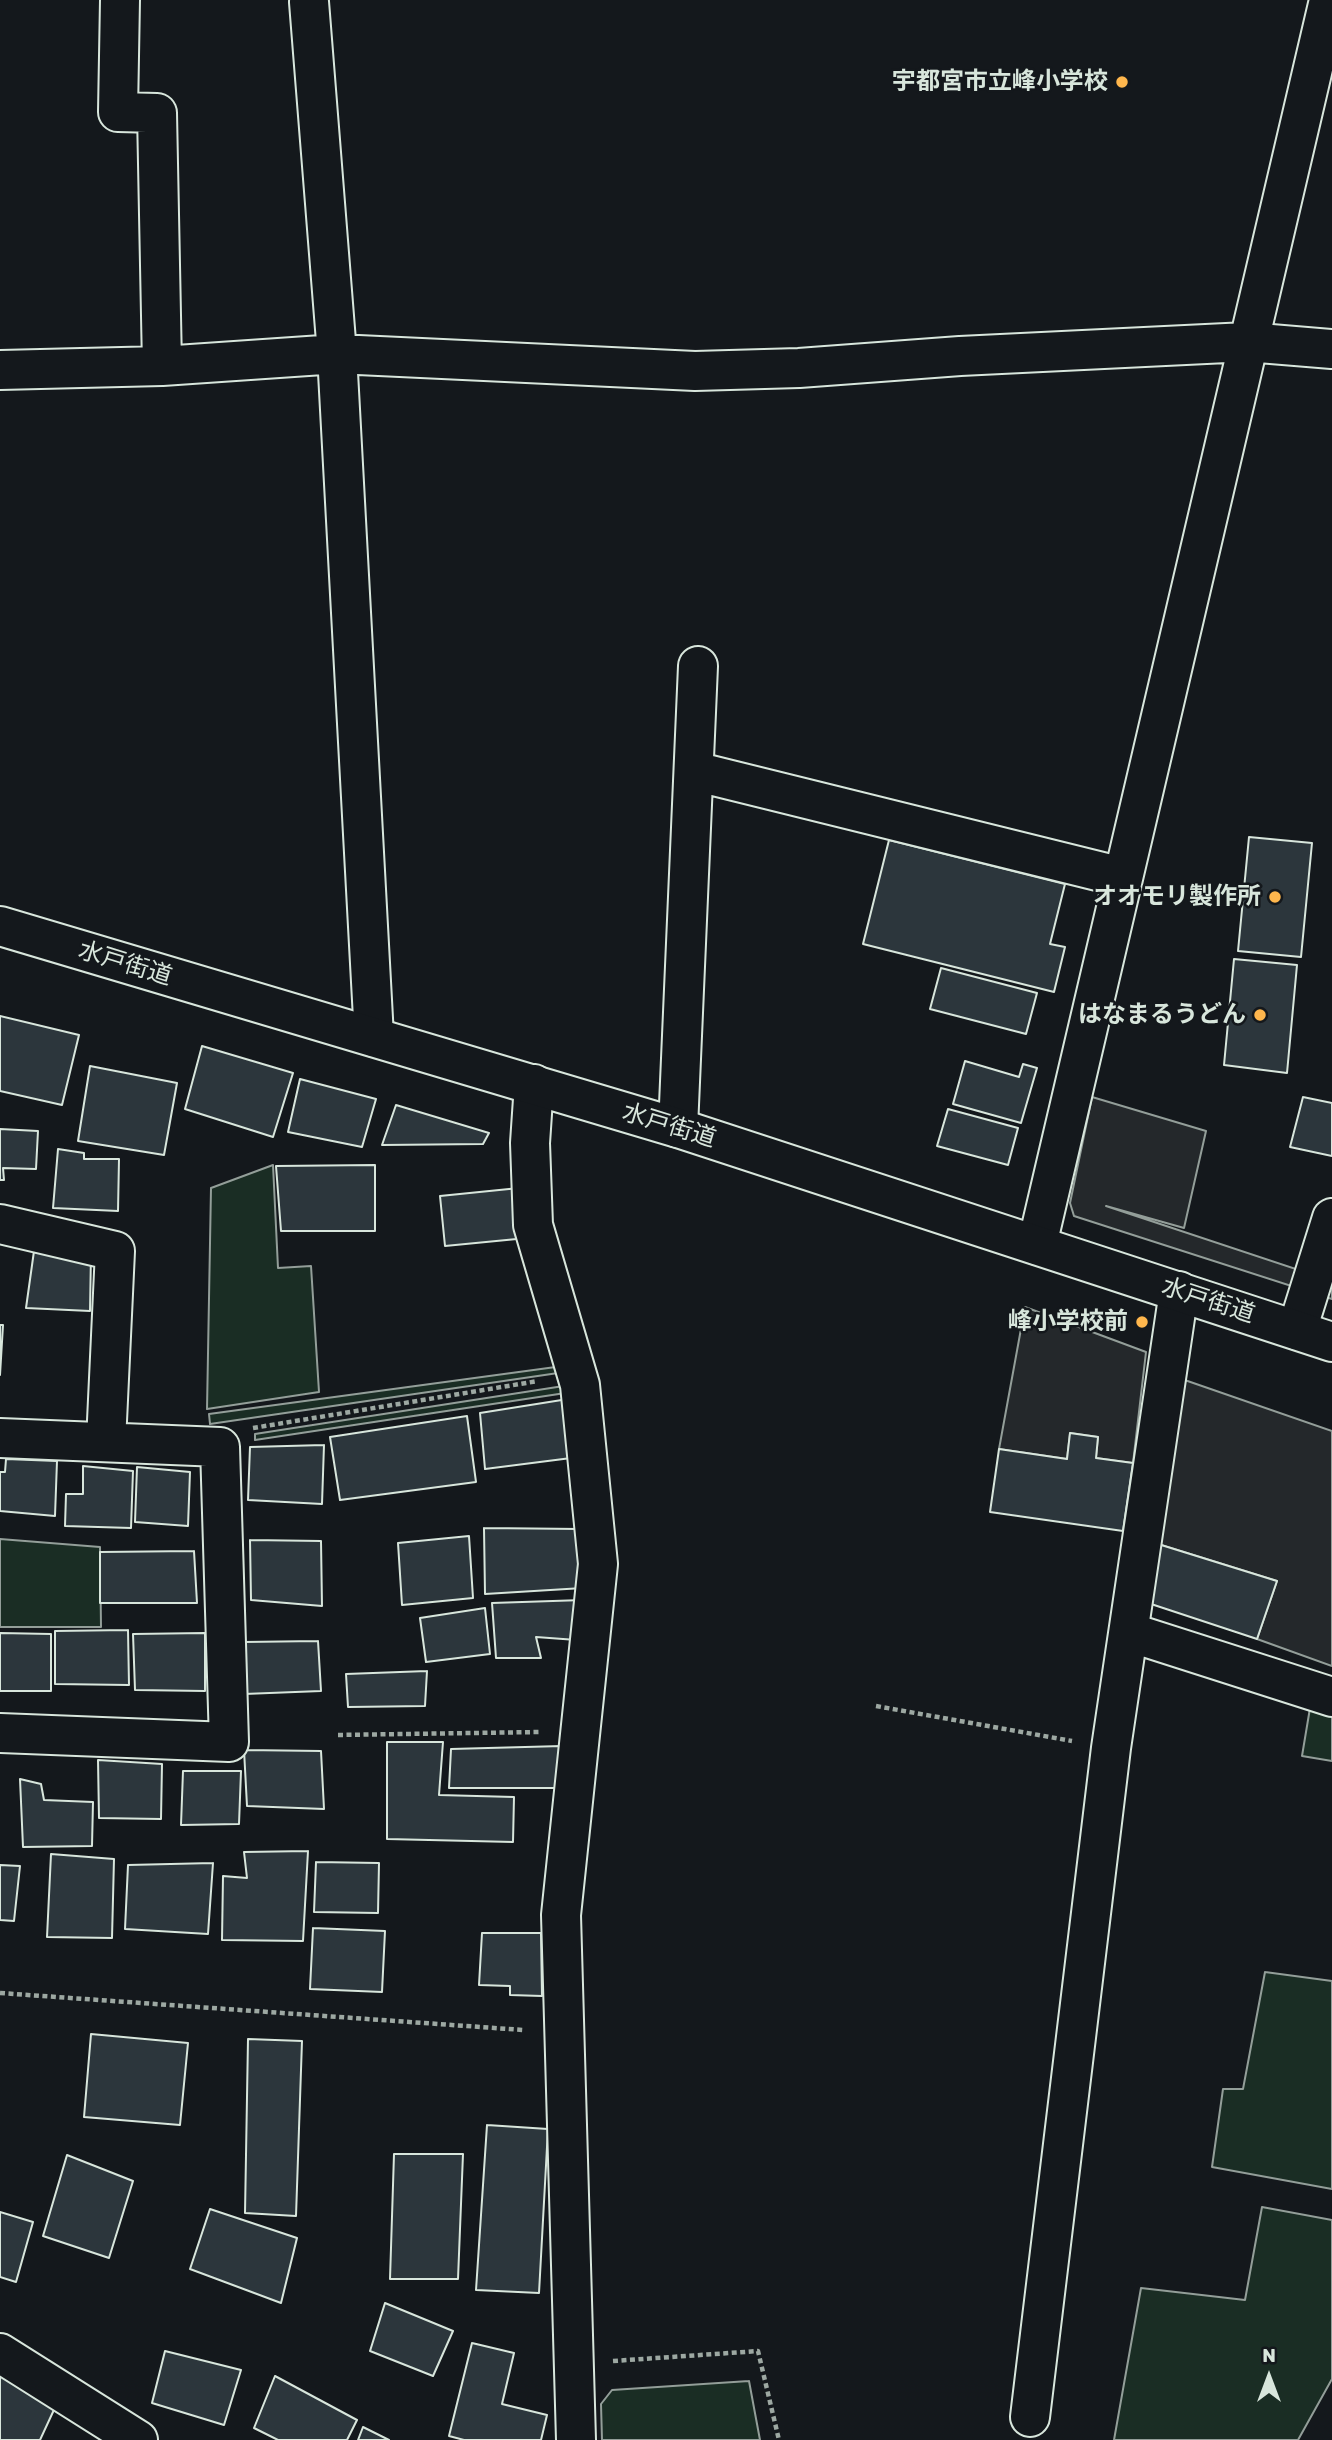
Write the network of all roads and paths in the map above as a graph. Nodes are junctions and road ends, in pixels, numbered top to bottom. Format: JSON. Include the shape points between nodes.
{"nodes":[{"id":1,"x":120,"y":0,"type":"edge"},
{"id":2,"x":1329,"y":0,"type":"edge"},
{"id":3,"x":309,"y":2,"type":"edge"},
{"id":4,"x":1247,"y":342,"type":"junction"},
{"id":5,"x":1332,"y":349,"type":"edge"},
{"id":6,"x":337,"y":354,"type":"junction"},
{"id":7,"x":162,"y":366,"type":"junction"},
{"id":8,"x":0,"y":370,"type":"edge"},
{"id":9,"x":698,"y":666,"type":"dead end"},
{"id":10,"x":694,"y":771,"type":"junction"},
{"id":11,"x":1122,"y":877,"type":"junction"},
{"id":12,"x":0,"y":926,"type":"edge"},
{"id":13,"x":374,"y":1037,"type":"junction"},
{"id":14,"x":534,"y":1084,"type":"junction"},
{"id":15,"x":678,"y":1128,"type":"junction"},
{"id":16,"x":1332,"y":1218,"type":"edge"},
{"id":17,"x":0,"y":1224,"type":"edge"},
{"id":18,"x":1037,"y":1245,"type":"junction"},
{"id":19,"x":1179,"y":1291,"type":"junction"},
{"id":20,"x":1297,"y":1330,"type":"junction"},
{"id":21,"x":1332,"y":1342,"type":"edge"},
{"id":22,"x":578,"y":1375,"type":"junction"},
{"id":23,"x":0,"y":1438,"type":"edge"},
{"id":24,"x":106,"y":1442,"type":"junction"},
{"id":25,"x":220,"y":1447,"type":"junction"},
{"id":26,"x":1129,"y":1632,"type":"junction"},
{"id":27,"x":1332,"y":1697,"type":"edge"},
{"id":28,"x":876,"y":1706,"type":"dead end"},
{"id":29,"x":580,"y":1732,"type":"junction"},
{"id":30,"x":0,"y":1733,"type":"edge"},
{"id":31,"x":338,"y":1735,"type":"dead end"},
{"id":32,"x":1111,"y":1748,"type":"junction"},
{"id":33,"x":0,"y":1993,"type":"edge"},
{"id":34,"x":564,"y":2033,"type":"junction"},
{"id":35,"x":0,"y":2353,"type":"edge"},
{"id":36,"x":573,"y":2363,"type":"junction"},
{"id":37,"x":1030,"y":2417,"type":"dead end"},
{"id":38,"x":138,"y":2440,"type":"edge"},
{"id":39,"x":576,"y":2440,"type":"edge"},
{"id":40,"x":779,"y":2440,"type":"edge"}],
"edges":[{"from":1,"to":7,"type":"main road","via":[[118,112],[157,113]]},
{"from":2,"to":4,"type":"main road"},
{"from":3,"to":6,"type":"main road"},
{"from":4,"to":5,"type":"main road"},
{"from":4,"to":6,"type":"main road","via":[[695,371]]},
{"from":4,"to":11,"type":"main road"},
{"from":6,"to":7,"type":"main road"},
{"from":6,"to":13,"type":"main road"},
{"from":7,"to":8,"type":"main road"},
{"from":9,"to":10,"type":"main road"},
{"from":10,"to":11,"type":"main road"},
{"from":10,"to":15,"type":"main road"},
{"from":11,"to":18,"type":"main road"},
{"from":12,"to":13,"type":"main road","name":"水戸街道"},
{"from":13,"to":14,"type":"main road","name":"水戸街道"},
{"from":14,"to":15,"type":"main road","name":"水戸街道"},
{"from":14,"to":22,"type":"main road","via":[[530,1143],[533,1225]]},
{"from":15,"to":18,"type":"main road","name":"水戸街道"},
{"from":16,"to":20,"type":"main road"},
{"from":17,"to":24,"type":"main road","via":[[115,1251]]},
{"from":18,"to":19,"type":"main road","name":"水戸街道"},
{"from":19,"to":20,"type":"main road","name":"水戸街道"},
{"from":19,"to":26,"type":"main road"},
{"from":20,"to":21,"type":"main road","name":"水戸街道"},
{"from":22,"to":25,"type":"path","via":[[242,1430]]},
{"from":22,"to":29,"type":"main road","via":[[598,1564]]},
{"from":23,"to":24,"type":"main road"},
{"from":24,"to":25,"type":"main road"},
{"from":25,"to":30,"type":"main road","via":[[229,1742]]},
{"from":26,"to":27,"type":"main road"},
{"from":26,"to":32,"type":"main road"},
{"from":28,"to":32,"type":"path"},
{"from":29,"to":31,"type":"path"},
{"from":29,"to":34,"type":"main road","via":[[561,1915]]},
{"from":32,"to":37,"type":"main road"},
{"from":33,"to":34,"type":"path"},
{"from":34,"to":36,"type":"main road"},
{"from":35,"to":38,"type":"main road"},
{"from":36,"to":39,"type":"main road"},
{"from":36,"to":40,"type":"path","via":[[758,2351]]}]}
